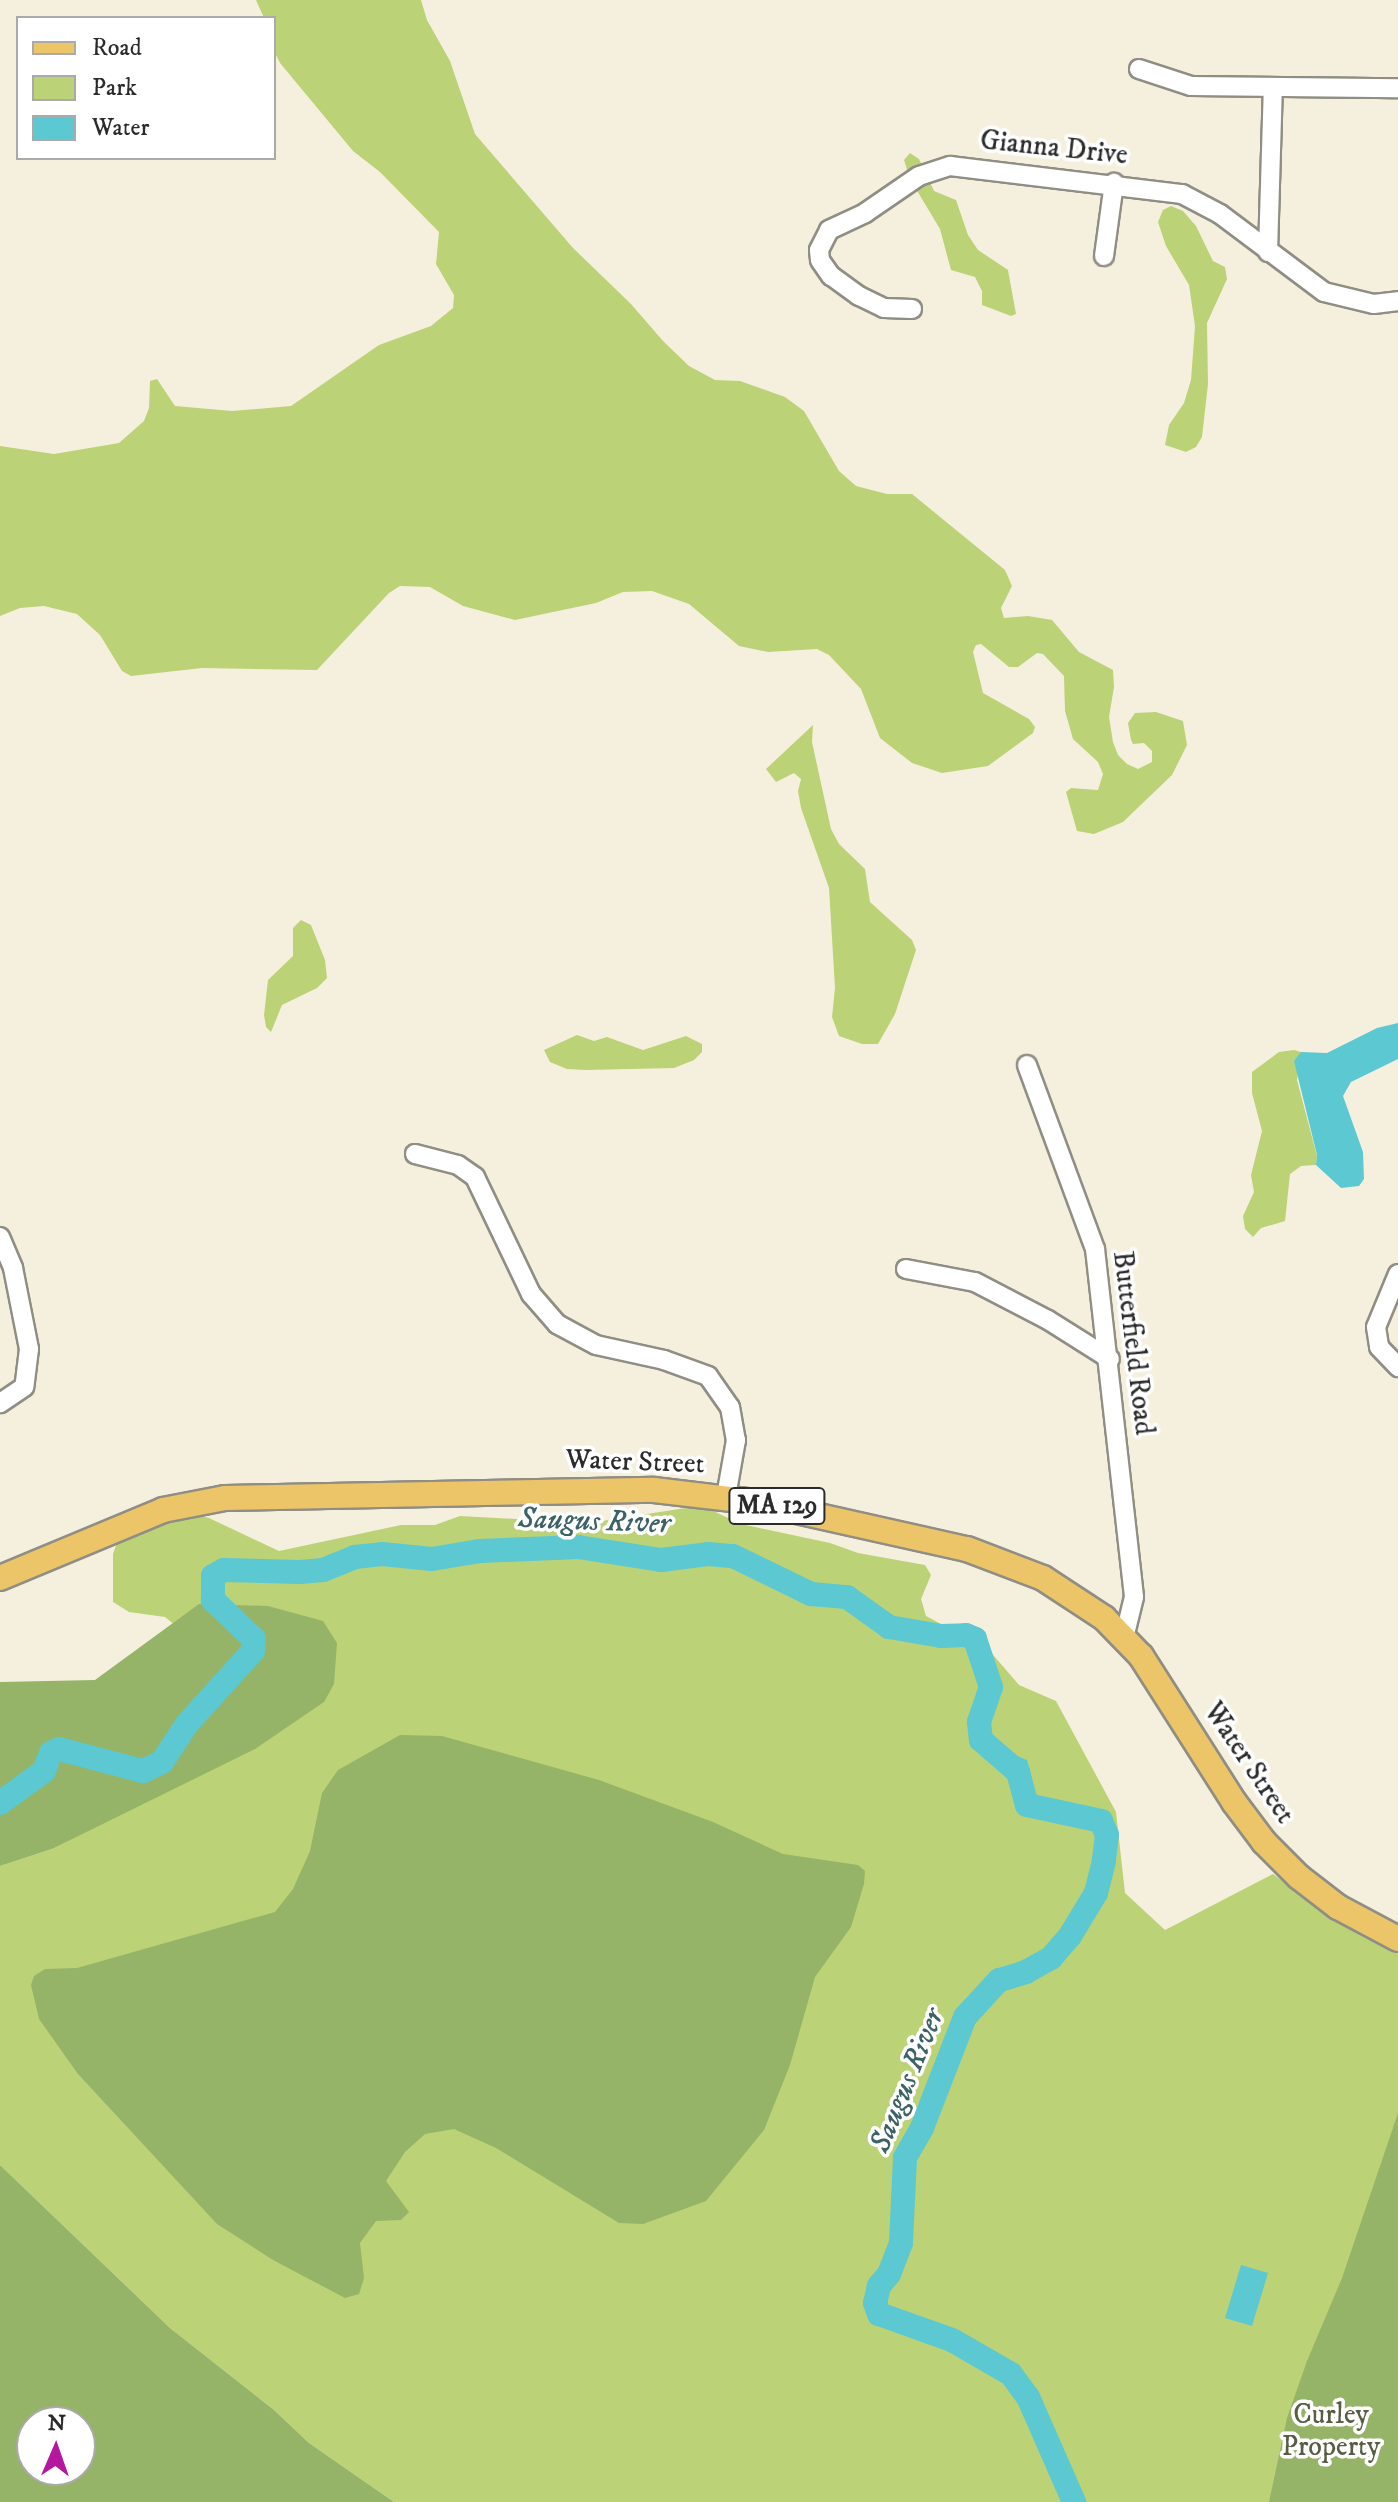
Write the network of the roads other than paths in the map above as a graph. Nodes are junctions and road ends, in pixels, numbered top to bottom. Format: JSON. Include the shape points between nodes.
{"nodes":[{"id":1,"x":1139,"y":69,"type":"dead end"},
{"id":2,"x":1273,"y":87,"type":"junction"},
{"id":3,"x":1398,"y":88,"type":"edge"},
{"id":4,"x":1114,"y":183,"type":"junction"},
{"id":5,"x":1268,"y":252,"type":"junction"},
{"id":6,"x":1104,"y":256,"type":"dead end"},
{"id":7,"x":1398,"y":301,"type":"edge"},
{"id":8,"x":912,"y":309,"type":"dead end"},
{"id":9,"x":1027,"y":1065,"type":"dead end"},
{"id":10,"x":415,"y":1154,"type":"dead end"},
{"id":11,"x":0,"y":1237,"type":"edge"},
{"id":12,"x":906,"y":1269,"type":"dead end"},
{"id":13,"x":1398,"y":1274,"type":"edge"},
{"id":14,"x":1110,"y":1359,"type":"junction"},
{"id":15,"x":1398,"y":1367,"type":"edge"},
{"id":16,"x":0,"y":1403,"type":"edge"},
{"id":17,"x":726,"y":1497,"type":"junction"},
{"id":18,"x":0,"y":1578,"type":"edge"},
{"id":19,"x":1124,"y":1638,"type":"junction"},
{"id":20,"x":1398,"y":1939,"type":"edge"}],
"edges":[{"from":1,"to":2,"type":"street","via":[[1191,86]]},
{"from":2,"to":3,"type":"street"},
{"from":2,"to":5,"type":"street"},
{"from":4,"to":5,"type":"street","name":"Gianna Drive","via":[[1192,198]]},
{"from":4,"to":6,"type":"street"},
{"from":4,"to":8,"type":"street","name":"Gianna Drive","via":[[950,166],[919,176],[829,230],[819,250],[831,276],[884,308]]},
{"from":5,"to":7,"type":"street","name":"Gianna Drive","via":[[1337,298],[1374,304]]},
{"from":9,"to":14,"type":"street","name":"Butterfield Road","via":[[1095,1249]]},
{"from":10,"to":17,"type":"street","via":[[458,1165],[475,1177],[531,1294],[557,1324],[596,1345],[708,1376],[730,1407],[736,1440]]},
{"from":11,"to":16,"type":"street","via":[[13,1268],[29,1349],[24,1387]]},
{"from":12,"to":14,"type":"street","via":[[975,1282]]},
{"from":13,"to":15,"type":"street","via":[[1376,1327],[1379,1347]]},
{"from":14,"to":19,"type":"street","name":"Butterfield Road","via":[[1134,1597]]},
{"from":17,"to":18,"type":"main road","name":"Water Street","number":"MA 129","via":[[568,1489],[225,1498],[163,1510]]},
{"from":17,"to":19,"type":"main road","name":"Water Street","number":"MA 129","via":[[990,1555],[1062,1588]]},
{"from":19,"to":20,"type":"main road","name":"Water Street","number":"MA 129","via":[[1163,1687],[1264,1842],[1338,1907]]}]}
